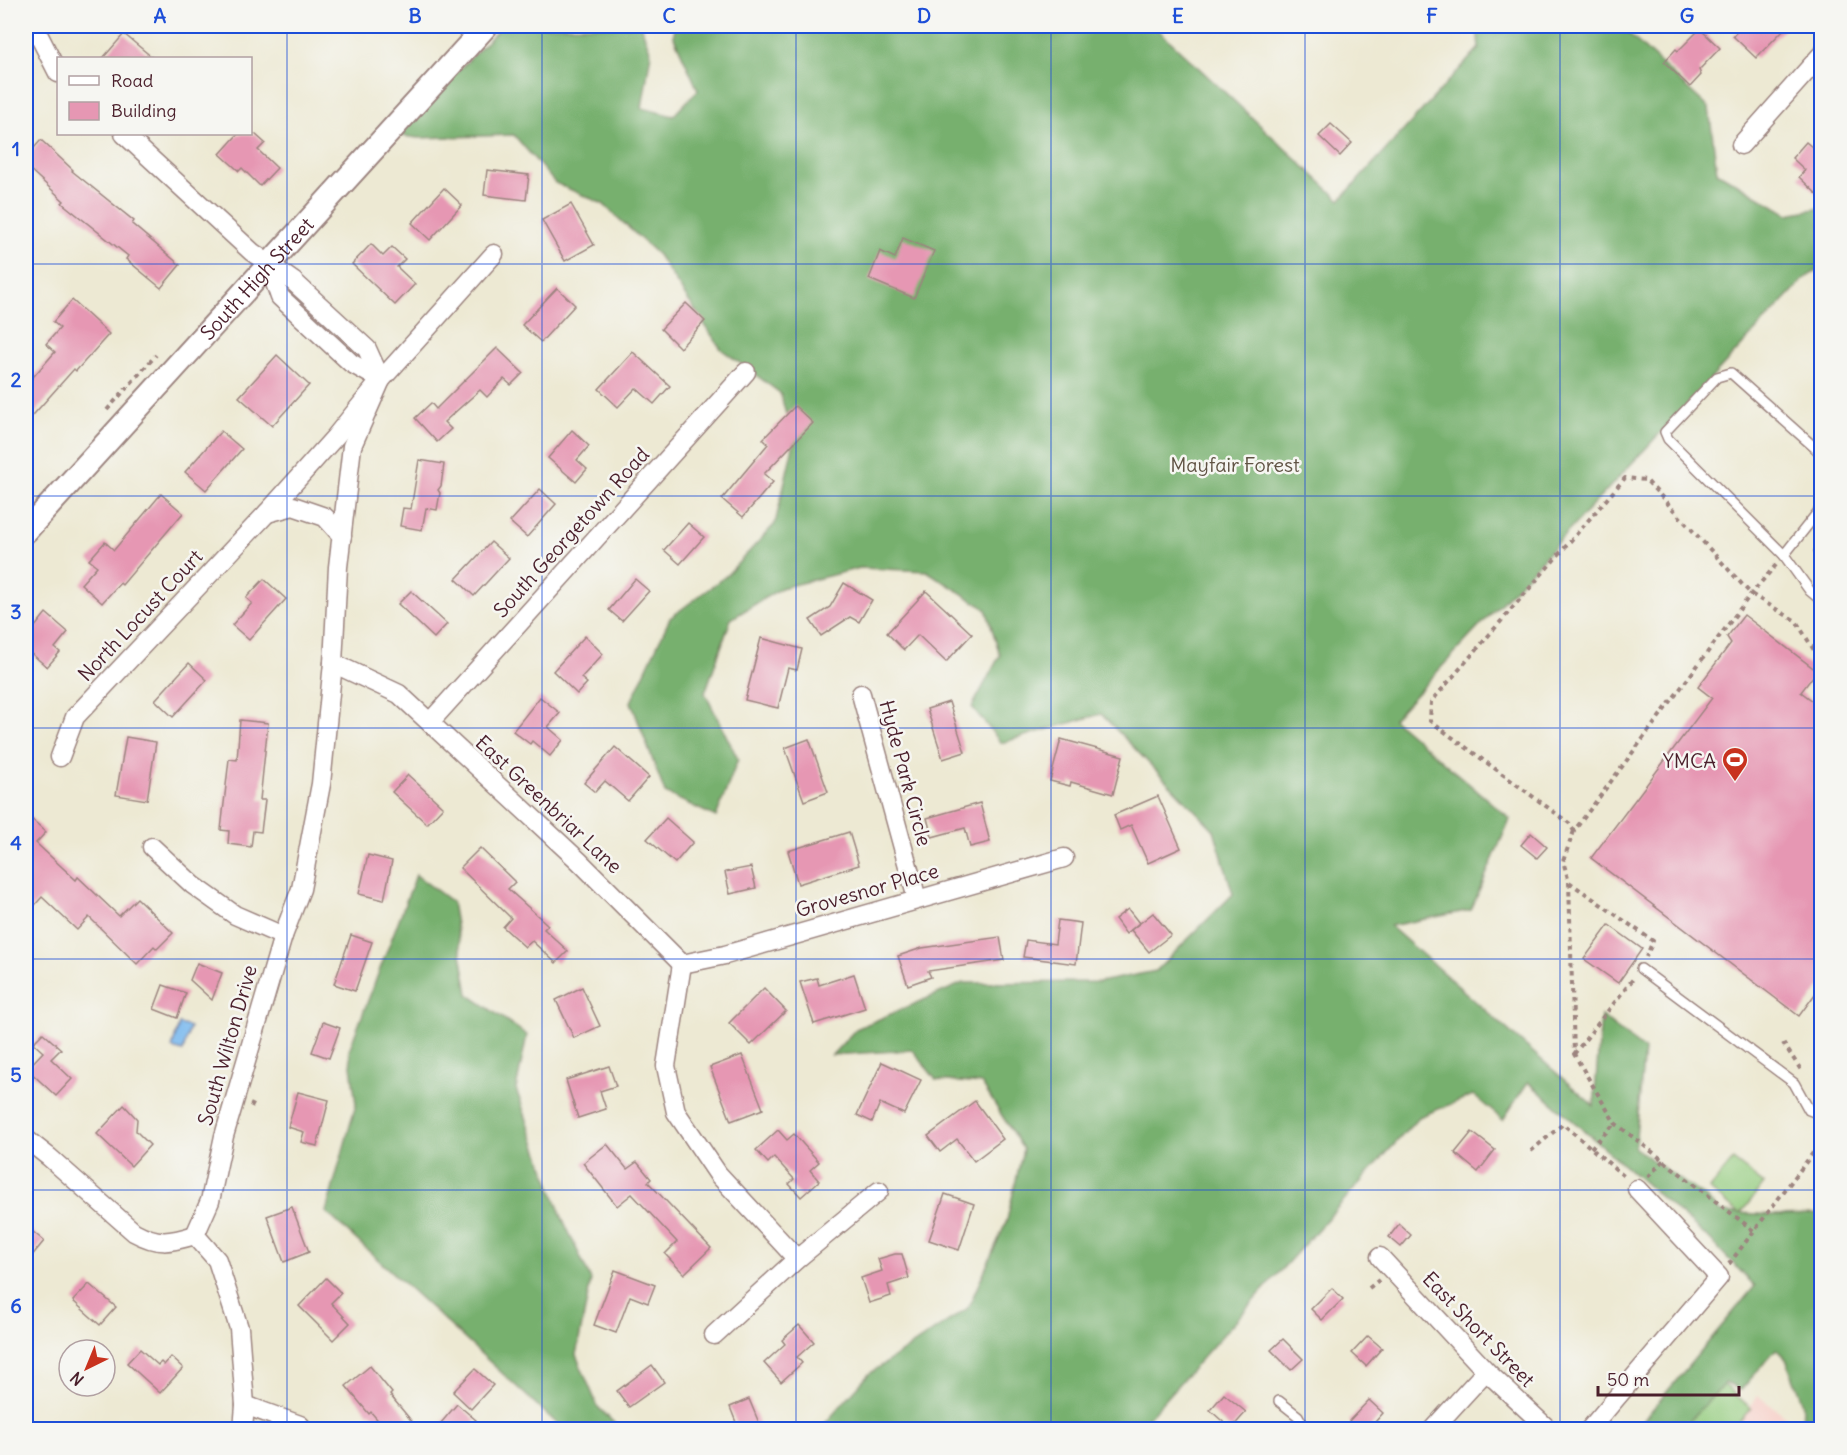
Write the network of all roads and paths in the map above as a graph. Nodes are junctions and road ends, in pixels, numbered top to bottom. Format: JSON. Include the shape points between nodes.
{"nodes":[{"id":1,"x":34,"y":26,"type":"edge"},
{"id":2,"x":486,"y":26,"type":"edge"},
{"id":3,"x":1821,"y":54,"type":"edge"},
{"id":4,"x":57,"y":71,"type":"edge"},
{"id":5,"x":125,"y":135,"type":"edge"},
{"id":6,"x":1741,"y":145,"type":"dead end"},
{"id":7,"x":494,"y":254,"type":"dead end"},
{"id":8,"x":269,"y":266,"type":"junction"},
{"id":9,"x":746,"y":372,"type":"dead end"},
{"id":10,"x":381,"y":380,"type":"junction"},
{"id":11,"x":1821,"y":454,"type":"edge"},
{"id":12,"x":1821,"y":507,"type":"edge"},
{"id":13,"x":267,"y":513,"type":"junction"},
{"id":14,"x":26,"y":531,"type":"edge"},
{"id":15,"x":342,"y":536,"type":"junction"},
{"id":16,"x":1821,"y":543,"type":"edge"},
{"id":17,"x":1784,"y":555,"type":"junction"},
{"id":18,"x":1821,"y":558,"type":"edge"},
{"id":19,"x":1751,"y":594,"type":"junction"},
{"id":20,"x":1821,"y":602,"type":"edge"},
{"id":21,"x":333,"y":663,"type":"junction"},
{"id":22,"x":1821,"y":663,"type":"edge"},
{"id":23,"x":861,"y":694,"type":"dead end"},
{"id":24,"x":430,"y":722,"type":"junction"},
{"id":25,"x":60,"y":757,"type":"dead end"},
{"id":26,"x":1574,"y":831,"type":"junction"},
{"id":27,"x":152,"y":847,"type":"dead end"},
{"id":28,"x":1064,"y":858,"type":"dead end"},
{"id":29,"x":1569,"y":882,"type":"junction"},
{"id":30,"x":917,"y":899,"type":"junction"},
{"id":31,"x":283,"y":936,"type":"junction"},
{"id":32,"x":1653,"y":941,"type":"dead end"},
{"id":33,"x":682,"y":964,"type":"junction"},
{"id":34,"x":1641,"y":969,"type":"joint"},
{"id":35,"x":1574,"y":1054,"type":"junction"},
{"id":36,"x":1821,"y":1116,"type":"edge"},
{"id":37,"x":1615,"y":1123,"type":"junction"},
{"id":38,"x":26,"y":1139,"type":"edge"},
{"id":39,"x":1821,"y":1141,"type":"edge"},
{"id":40,"x":1591,"y":1148,"type":"junction"},
{"id":41,"x":1531,"y":1151,"type":"dead end"},
{"id":42,"x":1637,"y":1189,"type":"joint"},
{"id":43,"x":879,"y":1191,"type":"dead end"},
{"id":44,"x":1754,"y":1231,"type":"junction"},
{"id":45,"x":195,"y":1235,"type":"junction"},
{"id":46,"x":1380,"y":1257,"type":"dead end"},
{"id":47,"x":797,"y":1259,"type":"junction"},
{"id":48,"x":1719,"y":1277,"type":"junction"},
{"id":49,"x":714,"y":1335,"type":"dead end"},
{"id":50,"x":1486,"y":1371,"type":"junction"},
{"id":51,"x":1279,"y":1401,"type":"dead end"},
{"id":52,"x":245,"y":1405,"type":"junction"},
{"id":53,"x":243,"y":1430,"type":"edge"},
{"id":54,"x":304,"y":1430,"type":"edge"},
{"id":55,"x":1306,"y":1430,"type":"edge"},
{"id":56,"x":1432,"y":1430,"type":"edge"},
{"id":57,"x":1549,"y":1430,"type":"edge"},
{"id":58,"x":1589,"y":1430,"type":"edge"}],
"edges":[{"from":1,"to":4,"type":"street"},
{"from":2,"to":8,"type":"street","name":"South High Street"},
{"from":3,"to":6,"type":"street"},
{"from":5,"to":8,"type":"street"},
{"from":7,"to":10,"type":"street","name":"North Locust Court"},
{"from":8,"to":10,"type":"street","via":[[293,281],[367,349]]},
{"from":8,"to":14,"type":"street","name":"South High Street"},
{"from":9,"to":24,"type":"street","name":"South Georgetown Road"},
{"from":10,"to":13,"type":"street","name":"North Locust Court"},
{"from":10,"to":15,"type":"street","via":[[352,446]]},
{"from":11,"to":17,"type":"lane","via":[[1731,373],[1717,377],[1665,432]]},
{"from":12,"to":17,"type":"lane"},
{"from":13,"to":15,"type":"street","via":[[293,506],[325,517]]},
{"from":13,"to":25,"type":"street","name":"North Locust Court","via":[[75,717]]},
{"from":15,"to":21,"type":"street"},
{"from":16,"to":18,"type":"path","via":[[1815,550]]},
{"from":17,"to":19,"type":"path"},
{"from":17,"to":20,"type":"lane"},
{"from":19,"to":22,"type":"path","via":[[1796,621]]},
{"from":19,"to":26,"type":"path"},
{"from":19,"to":26,"type":"path","via":[[1646,480],[1625,478],[1431,702],[1430,721],[1569,823]]},
{"from":21,"to":24,"type":"street","name":"East Greenbriar Lane","via":[[399,694]]},
{"from":21,"to":31,"type":"street","name":"South Wilton Drive","via":[[321,784],[301,889]]},
{"from":23,"to":30,"type":"street","name":"Hyde Park Circle"},
{"from":24,"to":33,"type":"street","name":"East Greenbriar Lane"},
{"from":26,"to":29,"type":"path","via":[[1563,861]]},
{"from":27,"to":31,"type":"street","via":[[193,885],[235,915]]},
{"from":28,"to":30,"type":"street","name":"Grovesnor Place"},
{"from":29,"to":32,"type":"path"},
{"from":29,"to":35,"type":"path"},
{"from":30,"to":33,"type":"street","name":"Grovesnor Place"},
{"from":31,"to":45,"type":"street","name":"South Wilton Drive","via":[[224,1136],[210,1201]]},
{"from":33,"to":47,"type":"street","via":[[666,1066],[676,1112],[718,1174]]},
{"from":34,"to":35,"type":"path"},
{"from":34,"to":36,"type":"lane","via":[[1794,1083],[1809,1110]]},
{"from":35,"to":37,"type":"path"},
{"from":37,"to":40,"type":"path"},
{"from":37,"to":44,"type":"path"},
{"from":38,"to":45,"type":"street","via":[[149,1241],[170,1243]]},
{"from":39,"to":44,"type":"path"},
{"from":40,"to":41,"type":"path","via":[[1563,1124]]},
{"from":40,"to":42,"type":"path"},
{"from":42,"to":48,"type":"street"},
{"from":43,"to":47,"type":"street"},
{"from":44,"to":48,"type":"path"},
{"from":45,"to":52,"type":"street","via":[[217,1260],[239,1328]]},
{"from":46,"to":50,"type":"street","name":"East Short Street"},
{"from":47,"to":49,"type":"street"},
{"from":48,"to":58,"type":"street"},
{"from":50,"to":56,"type":"street"},
{"from":50,"to":57,"type":"street","name":"East Short Street"},
{"from":51,"to":55,"type":"lane","via":[[1298,1416]]},
{"from":52,"to":53,"type":"street"},
{"from":52,"to":54,"type":"street","via":[[300,1425]]}]}
